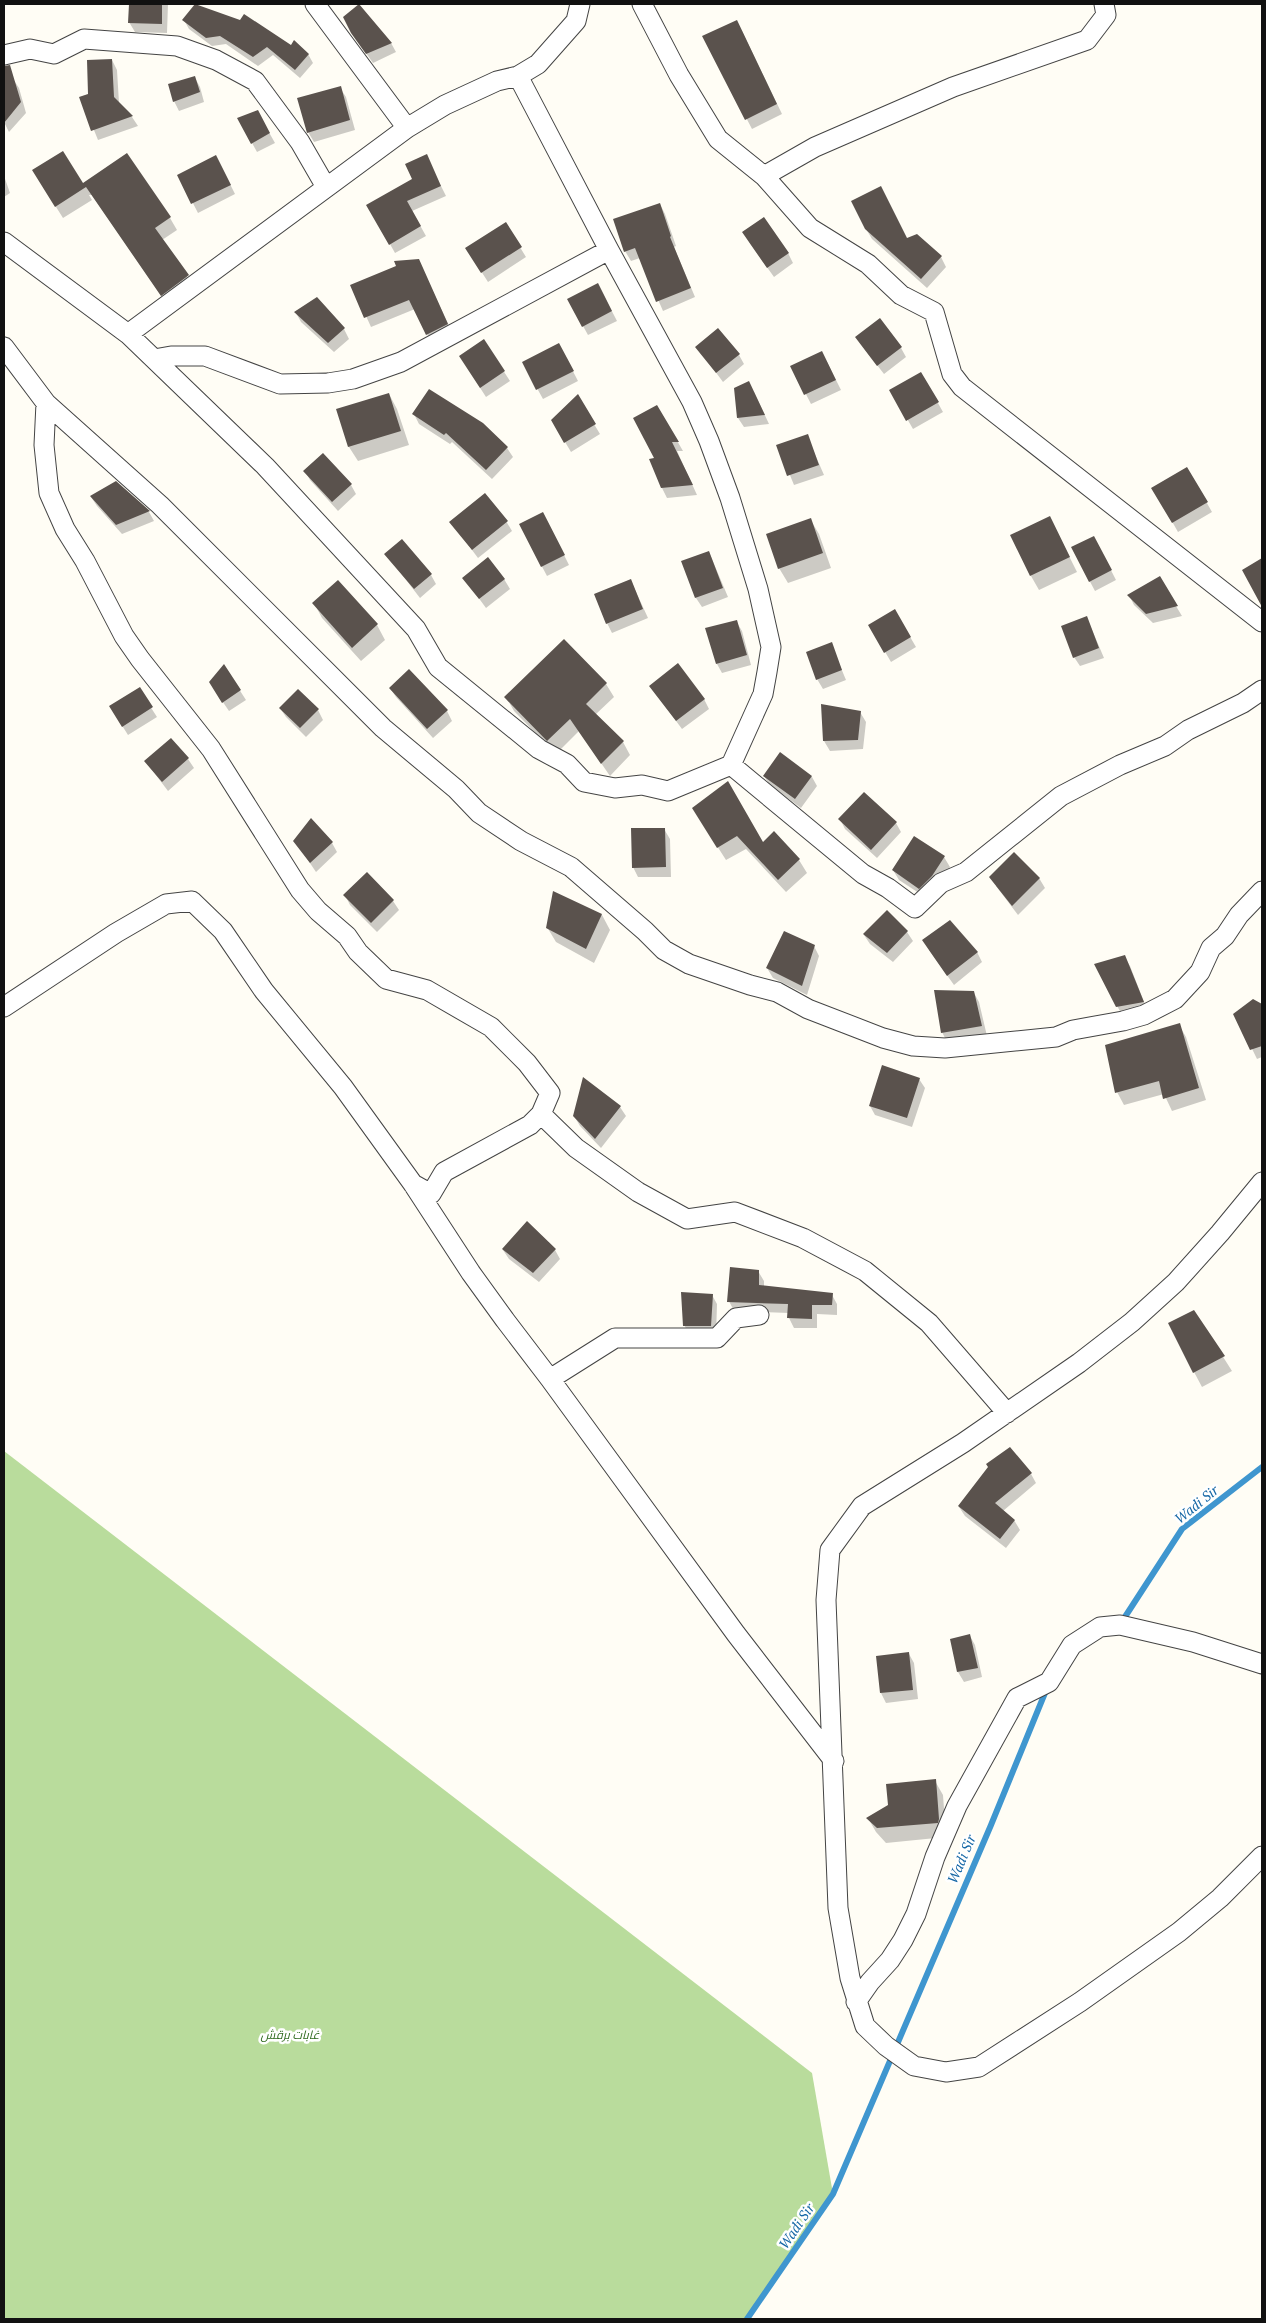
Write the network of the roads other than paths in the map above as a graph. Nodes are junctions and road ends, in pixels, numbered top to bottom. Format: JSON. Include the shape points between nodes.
{"nodes":[{"id":1,"x":315,"y":4,"type":"edge"},
{"id":2,"x":580,"y":4,"type":"edge"},
{"id":3,"x":635,"y":4,"type":"edge"},
{"id":4,"x":642,"y":4,"type":"edge"},
{"id":5,"x":1104,"y":4,"type":"edge"},
{"id":6,"x":655,"y":26,"type":"junction"},
{"id":7,"x":4,"y":55,"type":"edge"},
{"id":8,"x":518,"y":76,"type":"junction"},
{"id":9,"x":407,"y":128,"type":"junction"},
{"id":10,"x":764,"y":176,"type":"junction"},
{"id":11,"x":326,"y":187,"type":"junction"},
{"id":12,"x":4,"y":242,"type":"edge"},
{"id":13,"x":609,"y":250,"type":"junction"},
{"id":14,"x":128,"y":334,"type":"junction"},
{"id":15,"x":4,"y":347,"type":"edge"},
{"id":16,"x":154,"y":359,"type":"junction"},
{"id":17,"x":46,"y":403,"type":"junction"},
{"id":18,"x":1262,"y":622,"type":"edge"},
{"id":19,"x":1262,"y":690,"type":"edge"},
{"id":20,"x":732,"y":765,"type":"junction"},
{"id":21,"x":1262,"y":891,"type":"edge"},
{"id":22,"x":4,"y":1007,"type":"edge"},
{"id":23,"x":541,"y":1114,"type":"junction"},
{"id":24,"x":1262,"y":1182,"type":"edge"},
{"id":25,"x":413,"y":1184,"type":"junction"},
{"id":26,"x":760,"y":1315,"type":"dead end"},
{"id":27,"x":550,"y":1379,"type":"junction"},
{"id":28,"x":1007,"y":1414,"type":"junction"},
{"id":29,"x":1262,"y":1664,"type":"edge"},
{"id":30,"x":834,"y":1761,"type":"junction"},
{"id":31,"x":1262,"y":1856,"type":"edge"},
{"id":32,"x":856,"y":2002,"type":"junction"}],
"edges":[{"from":1,"to":9,"type":"street"},
{"from":2,"to":8,"type":"street","via":[[576,21],[538,64]]},
{"from":3,"to":6,"type":"street"},
{"from":4,"to":6,"type":"street"},
{"from":5,"to":10,"type":"street","via":[[1106,15],[1087,40],[953,87],[815,147]]},
{"from":6,"to":10,"type":"street","via":[[679,75],[718,139]]},
{"from":7,"to":11,"type":"street","via":[[30,49],[54,54],[84,39],[177,46],[216,60],[255,82],[300,142]]},
{"from":8,"to":9,"type":"street","via":[[497,81],[445,105]]},
{"from":8,"to":13,"type":"street"},
{"from":9,"to":11,"type":"street"},
{"from":10,"to":18,"type":"street","via":[[810,228],[868,264],[901,295],[934,312],[952,374],[962,387]]},
{"from":11,"to":14,"type":"street"},
{"from":12,"to":14,"type":"street"},
{"from":13,"to":16,"type":"street","via":[[401,362],[353,379],[280,384],[205,356]]},
{"from":13,"to":20,"type":"street","via":[[667,354],[709,440],[758,588],[771,647],[763,694]]},
{"from":14,"to":16,"type":"street"},
{"from":15,"to":17,"type":"street"},
{"from":16,"to":20,"type":"street","via":[[266,466],[416,629],[438,667],[533,745],[567,764],[584,782],[615,788],[642,785],[668,791]]},
{"from":17,"to":21,"type":"street","via":[[160,505],[383,728],[456,789],[479,813],[571,867],[664,950],[689,964],[777,992],[816,1012],[913,1046],[945,1048],[1056,1037],[1073,1030],[1144,1015],[1175,999],[1200,972],[1211,948]]},
{"from":17,"to":23,"type":"street","via":[[44,445],[51,500],[65,529],[124,636],[201,734],[300,890],[386,979],[427,990],[491,1027],[527,1063],[550,1093]]},
{"from":19,"to":20,"type":"street","via":[[1165,746],[1061,796],[966,872],[941,883],[915,908],[863,874]]},
{"from":22,"to":25,"type":"street","via":[[166,904],[192,901],[223,931],[264,991],[342,1087]]},
{"from":23,"to":25,"type":"street","via":[[530,1125],[444,1172],[431,1194]]},
{"from":23,"to":28,"type":"street","via":[[576,1148],[638,1192],[687,1219],[735,1212],[803,1238],[865,1271],[929,1322]]},
{"from":24,"to":28,"type":"street","via":[[1176,1282],[1132,1322]]},
{"from":25,"to":27,"type":"street","via":[[471,1273]]},
{"from":26,"to":27,"type":"street","via":[[736,1318],[717,1338],[615,1338]]},
{"from":27,"to":30,"type":"street","via":[[736,1634]]},
{"from":28,"to":30,"type":"street","via":[[862,1506],[830,1550],[826,1600]]},
{"from":29,"to":32,"type":"street","via":[[1192,1642],[1120,1625],[1100,1627],[1072,1646],[1049,1682],[1017,1698],[957,1806],[903,1940]]},
{"from":30,"to":32,"type":"street","via":[[838,1908]]},
{"from":31,"to":32,"type":"street","via":[[1220,1898],[1179,1932],[979,2068],[946,2072],[914,2066],[865,2026]]}]}
